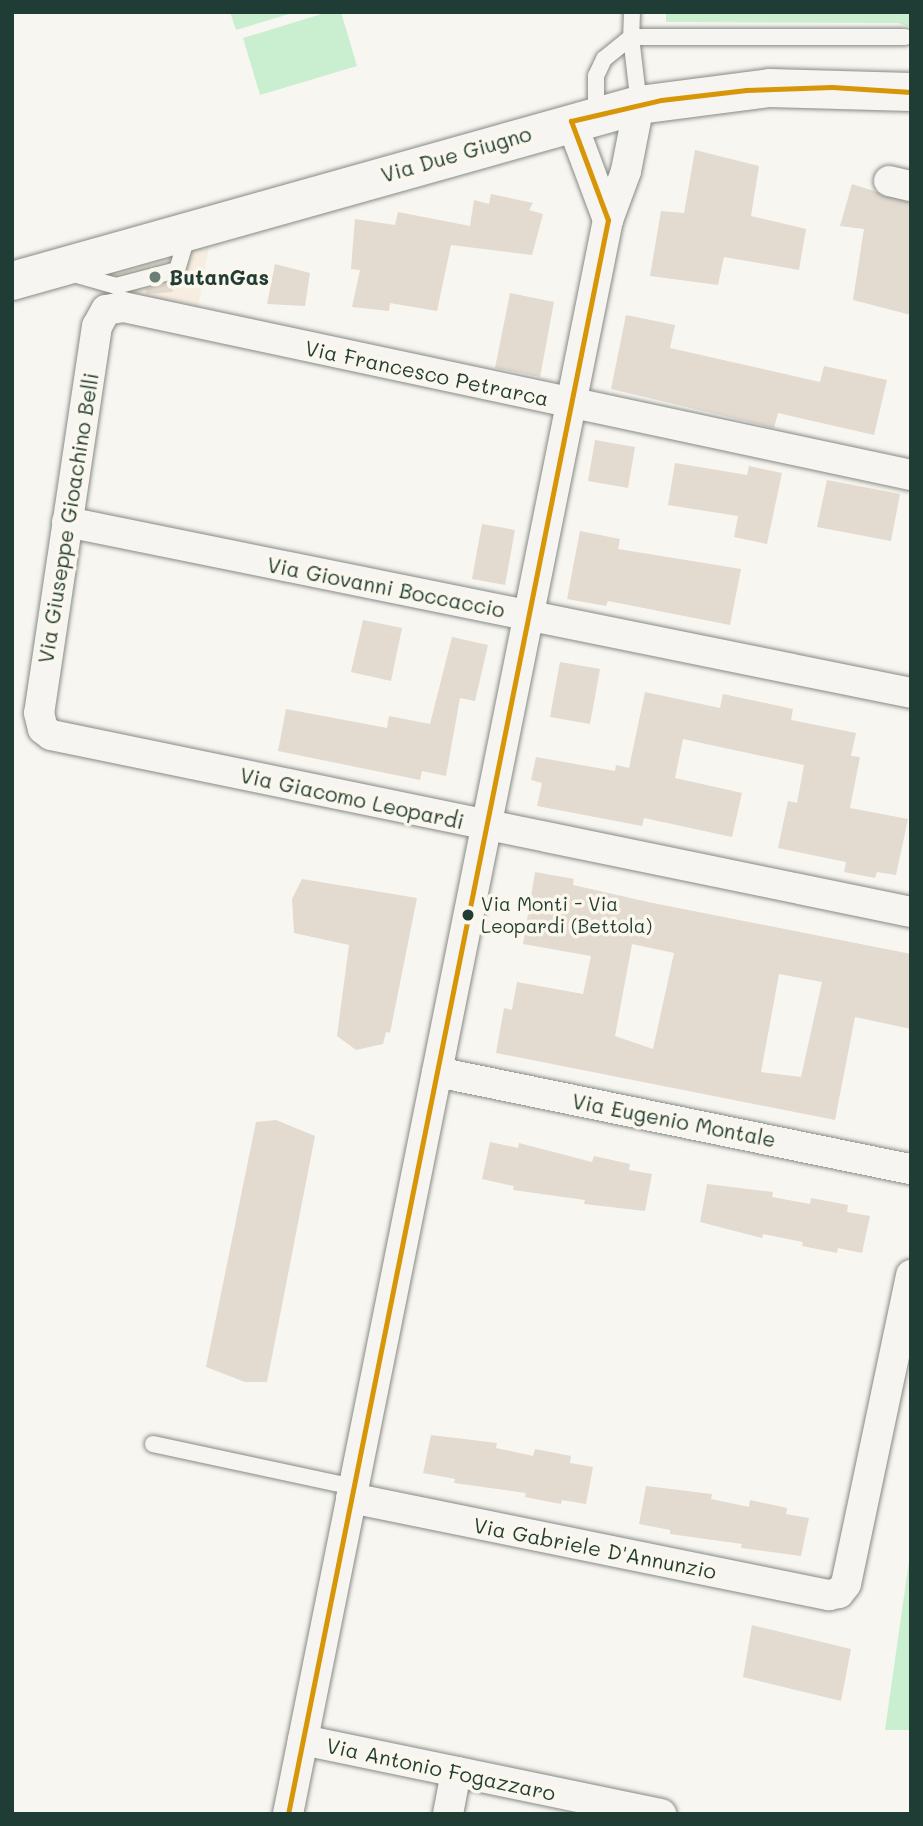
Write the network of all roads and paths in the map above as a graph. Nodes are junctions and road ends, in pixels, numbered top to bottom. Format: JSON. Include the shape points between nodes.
{"nodes":[{"id":1,"x":632,"y":12,"type":"edge"},
{"id":2,"x":631,"y":37,"type":"junction"},
{"id":3,"x":905,"y":37,"type":"dead end"},
{"id":4,"x":911,"y":92,"type":"edge"},
{"id":5,"x":639,"y":105,"type":"junction"},
{"id":6,"x":583,"y":118,"type":"junction"},
{"id":7,"x":608,"y":220,"type":"junction"},
{"id":8,"x":12,"y":281,"type":"edge"},
{"id":9,"x":106,"y":310,"type":"joint"},
{"id":10,"x":572,"y":404,"type":"junction"},
{"id":11,"x":911,"y":475,"type":"edge"},
{"id":12,"x":67,"y":522,"type":"junction"},
{"id":13,"x":529,"y":615,"type":"junction"},
{"id":14,"x":911,"y":693,"type":"edge"},
{"id":15,"x":43,"y":729,"type":"joint"},
{"id":16,"x":486,"y":826,"type":"junction"},
{"id":17,"x":911,"y":912,"type":"edge"},
{"id":18,"x":437,"y":1072,"type":"junction"},
{"id":19,"x":911,"y":1169,"type":"edge"},
{"id":20,"x":911,"y":1275,"type":"edge"},
{"id":21,"x":153,"y":1444,"type":"dead end"},
{"id":22,"x":353,"y":1492,"type":"junction"},
{"id":23,"x":303,"y":1740,"type":"junction"},
{"id":24,"x":456,"y":1772,"type":"junction"},
{"id":25,"x":288,"y":1814,"type":"edge"},
{"id":26,"x":448,"y":1814,"type":"edge"},
{"id":27,"x":661,"y":1814,"type":"edge"}],
"edges":[{"from":1,"to":2,"type":"lane"},
{"from":2,"to":3,"type":"lane"},
{"from":2,"to":5,"type":"lane"},
{"from":2,"to":6,"type":"lane","via":[[604,59]]},
{"from":4,"to":5,"type":"main road","name":"Via Due Giugno","via":[[770,88]]},
{"from":5,"to":6,"type":"main road","name":"Via Due Giugno"},
{"from":5,"to":7,"type":"street","via":[[626,171]]},
{"from":6,"to":7,"type":"street"},
{"from":6,"to":8,"type":"main road","name":"Via Due Giugno"},
{"from":7,"to":10,"type":"street"},
{"from":9,"to":10,"type":"street","name":"Via Francesco Petrarca","via":[[123,307]]},
{"from":9,"to":12,"type":"street","name":"Via Giuseppe Gioachino Belli","via":[[97,326]]},
{"from":10,"to":11,"type":"street","name":"Via Francesco Petrarca"},
{"from":10,"to":13,"type":"street"},
{"from":12,"to":13,"type":"street","name":"Via Giovanni Boccaccio"},
{"from":12,"to":15,"type":"street","name":"Via Giuseppe Gioachino Belli","via":[[41,701]]},
{"from":13,"to":14,"type":"street","name":"Via Giovanni Boccaccio"},
{"from":13,"to":16,"type":"street"},
{"from":15,"to":16,"type":"street","name":"Via Giacomo Leopardi","via":[[51,735]]},
{"from":16,"to":17,"type":"street","name":"Via Giacomo Leopardi"},
{"from":16,"to":18,"type":"street"},
{"from":18,"to":19,"type":"street","name":"Via Eugenio Montale"},
{"from":18,"to":22,"type":"street"},
{"from":20,"to":22,"type":"street","name":"Via Gabriele D'Annunzio","via":[[846,1584],[839,1593],[829,1595]]},
{"from":21,"to":22,"type":"lane"},
{"from":22,"to":23,"type":"street"},
{"from":23,"to":24,"type":"street","name":"Via Antonio Fogazzaro"},
{"from":23,"to":25,"type":"street"},
{"from":24,"to":26,"type":"street"},
{"from":24,"to":27,"type":"street","name":"Via Antonio Fogazzaro"}]}
